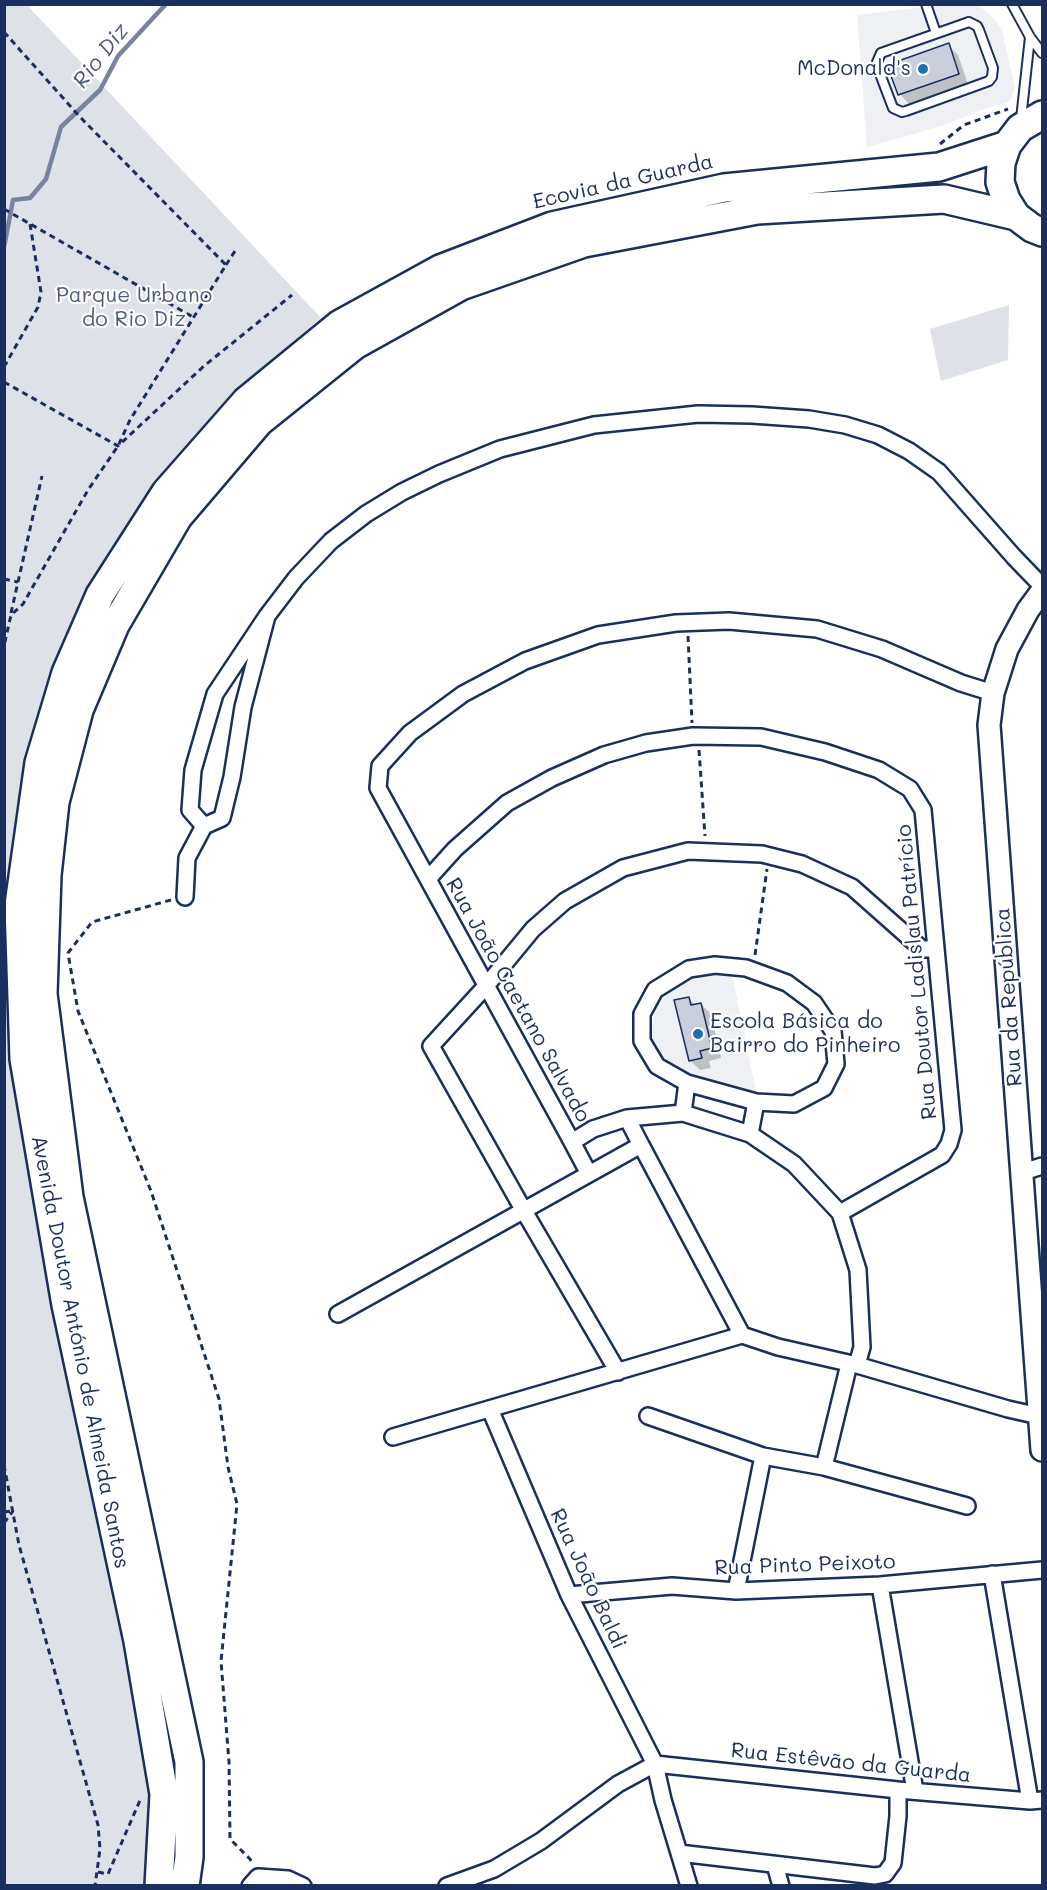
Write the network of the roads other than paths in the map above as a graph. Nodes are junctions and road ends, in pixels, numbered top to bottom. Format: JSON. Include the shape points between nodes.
{"nodes":[{"id":1,"x":926,"y":4,"type":"edge"},
{"id":2,"x":1012,"y":4,"type":"edge"},
{"id":3,"x":936,"y":33,"type":"junction"},
{"id":4,"x":1030,"y":37,"type":"junction"},
{"id":5,"x":1042,"y":53,"type":"edge"},
{"id":6,"x":1023,"y":123,"type":"edge"},
{"id":7,"x":1033,"y":229,"type":"edge"},
{"id":8,"x":1042,"y":586,"type":"edge"},
{"id":9,"x":1042,"y":591,"type":"edge"},
{"id":10,"x":267,"y":616,"type":"junction"},
{"id":11,"x":993,"y":693,"type":"junction"},
{"id":12,"x":204,"y":826,"type":"junction"},
{"id":13,"x":428,"y":879,"type":"junction"},
{"id":14,"x":185,"y":897,"type":"road end"},
{"id":15,"x":936,"y":949,"type":"junction"},
{"id":16,"x":486,"y":986,"type":"junction"},
{"id":17,"x":687,"y":1083,"type":"junction"},
{"id":18,"x":756,"y":1102,"type":"junction"},
{"id":19,"x":683,"y":1113,"type":"junction"},
{"id":20,"x":627,"y":1118,"type":"junction"},
{"id":21,"x":750,"y":1134,"type":"junction"},
{"id":22,"x":572,"y":1142,"type":"junction"},
{"id":23,"x":641,"y":1145,"type":"junction"},
{"id":24,"x":1033,"y":1169,"type":"edge"},
{"id":25,"x":589,"y":1174,"type":"junction"},
{"id":26,"x":524,"y":1211,"type":"junction"},
{"id":27,"x":840,"y":1213,"type":"junction"},
{"id":28,"x":338,"y":1314,"type":"dead end"},
{"id":29,"x":742,"y":1335,"type":"junction"},
{"id":30,"x":853,"y":1365,"type":"junction"},
{"id":31,"x":618,"y":1372,"type":"junction"},
{"id":32,"x":490,"y":1409,"type":"junction"},
{"id":33,"x":648,"y":1416,"type":"dead end"},
{"id":34,"x":1039,"y":1416,"type":"junction"},
{"id":35,"x":393,"y":1437,"type":"dead end"},
{"id":36,"x":1042,"y":1450,"type":"edge"},
{"id":37,"x":763,"y":1456,"type":"junction"},
{"id":38,"x":824,"y":1467,"type":"junction"},
{"id":39,"x":967,"y":1506,"type":"dead end"},
{"id":40,"x":1042,"y":1570,"type":"edge"},
{"id":41,"x":992,"y":1574,"type":"junction"},
{"id":42,"x":880,"y":1586,"type":"junction"},
{"id":43,"x":736,"y":1591,"type":"junction"},
{"id":44,"x":569,"y":1594,"type":"junction"},
{"id":45,"x":655,"y":1764,"type":"junction"},
{"id":46,"x":898,"y":1790,"type":"junction"},
{"id":47,"x":915,"y":1791,"type":"junction"},
{"id":48,"x":1036,"y":1800,"type":"edge"},
{"id":49,"x":679,"y":1853,"type":"junction"},
{"id":50,"x":775,"y":1865,"type":"junction"},
{"id":51,"x":845,"y":1879,"type":"edge"},
{"id":52,"x":254,"y":1881,"type":"edge"},
{"id":53,"x":159,"y":1886,"type":"edge"},
{"id":54,"x":185,"y":1886,"type":"edge"},
{"id":55,"x":303,"y":1886,"type":"edge"},
{"id":56,"x":447,"y":1886,"type":"edge"},
{"id":57,"x":689,"y":1886,"type":"edge"},
{"id":58,"x":781,"y":1886,"type":"edge"}],
"edges":[{"from":1,"to":3,"type":"lane"},
{"from":2,"to":4,"type":"lane"},
{"from":3,"to":3,"type":"lane","via":[[878,57],[887,95],[897,111],[936,101],[986,83],[992,77],[993,68],[977,26],[964,23]]},
{"from":4,"to":5,"type":"lane"},
{"from":4,"to":6,"type":"lane"},
{"from":6,"to":7,"type":"highway","name":"Avenida Doutor António de Almeida Santos","via":[[1001,163],[1000,182],[1006,200]]},
{"from":6,"to":53,"type":"highway","name":"Avenida Doutor António de Almeida Santos","via":[[939,167],[724,188],[552,226],[440,269],[340,324],[246,401],[166,492],[100,595],[66,673],[39,763],[19,905],[24,1059],[66,1305],[138,1641],[164,1794]]},
{"from":7,"to":54,"type":"highway","name":"Avenida Doutor António de Almeida Santos","via":[[944,199],[757,210],[584,243],[461,286],[355,345],[259,422],[178,517],[115,625],[79,710],[56,802],[47,875],[43,994],[69,1197],[189,1762],[189,1857]]},
{"from":8,"to":10,"type":"street","via":[[939,472],[878,435],[809,419],[698,414],[594,425],[500,449],[439,474],[366,514],[332,541]]},
{"from":9,"to":11,"type":"street","name":"Rua da República","via":[[1007,649]]},
{"from":10,"to":12,"type":"street","via":[[243,706],[222,818]]},
{"from":10,"to":12,"type":"street","via":[[215,694],[193,770],[190,810]]},
{"from":11,"to":13,"type":"street","name":"Rua João Caetano Salvado","via":[[882,649],[817,629],[729,621],[687,622],[598,635],[525,661],[462,694],[410,733],[380,766],[378,788]]},
{"from":11,"to":24,"type":"street","name":"Rua da República","via":[[989,725],[991,763]]},
{"from":12,"to":14,"type":"street","via":[[188,858]]},
{"from":13,"to":15,"type":"street","name":"Rua Doutor Ladislau Patrício","via":[[507,803],[604,755],[646,742],[695,736],[761,737],[879,770],[910,789],[923,810]]},
{"from":13,"to":16,"type":"street","name":"Rua João Caetano Salvado"},
{"from":15,"to":16,"type":"street","via":[[922,949],[852,886],[802,864],[769,856],[688,851],[623,868],[565,900],[533,929]]},
{"from":15,"to":27,"type":"street","name":"Rua Doutor Ladislau Patrício","via":[[953,1130],[949,1144],[942,1155]]},
{"from":16,"to":22,"type":"street","name":"Rua João Caetano Salvado"},
{"from":16,"to":26,"type":"street","via":[[431,1046]]},
{"from":17,"to":18,"type":"street"},
{"from":17,"to":18,"type":"street","via":[[657,1066],[642,1041],[642,1014],[655,990],[689,969],[715,965],[753,970],[787,983],[814,1003],[833,1031],[836,1064],[825,1088],[794,1104]]},
{"from":17,"to":19,"type":"street"},
{"from":18,"to":21,"type":"street"},
{"from":19,"to":20,"type":"street"},
{"from":19,"to":21,"type":"street"},
{"from":20,"to":22,"type":"street","via":[[593,1129]]},
{"from":20,"to":23,"type":"street"},
{"from":21,"to":27,"type":"street","via":[[794,1164]]},
{"from":22,"to":25,"type":"street","name":"Rua João Caetano Salvado"},
{"from":23,"to":25,"type":"street"},
{"from":23,"to":29,"type":"street"},
{"from":24,"to":34,"type":"street","name":"Rua da República"},
{"from":25,"to":26,"type":"street"},
{"from":26,"to":28,"type":"street"},
{"from":26,"to":31,"type":"street"},
{"from":27,"to":30,"type":"street","via":[[858,1270],[862,1347]]},
{"from":29,"to":30,"type":"street"},
{"from":29,"to":31,"type":"street"},
{"from":30,"to":34,"type":"street"},
{"from":30,"to":38,"type":"street"},
{"from":31,"to":32,"type":"street"},
{"from":32,"to":35,"type":"street"},
{"from":32,"to":44,"type":"street","name":"Rua João Baldi"},
{"from":33,"to":37,"type":"street"},
{"from":34,"to":36,"type":"street","name":"Rua da República"},
{"from":37,"to":38,"type":"street"},
{"from":37,"to":43,"type":"street"},
{"from":38,"to":39,"type":"street"},
{"from":40,"to":41,"type":"street","name":"Rua Pinto Peixoto"},
{"from":41,"to":42,"type":"street","name":"Rua Pinto Peixoto"},
{"from":41,"to":48,"type":"street"},
{"from":42,"to":43,"type":"street","name":"Rua Pinto Peixoto"},
{"from":42,"to":47,"type":"street"},
{"from":43,"to":44,"type":"street","name":"Rua Pinto Peixoto","via":[[672,1586]]},
{"from":44,"to":45,"type":"street","name":"Rua João Baldi"},
{"from":45,"to":46,"type":"street","name":"Rua Estêvão da Guarda"},
{"from":45,"to":49,"type":"street","name":"Rua João Baldi"},
{"from":45,"to":56,"type":"street","via":[[618,1784],[541,1841],[494,1869]]},
{"from":46,"to":47,"type":"street","name":"Rua Estêvão da Guarda"},
{"from":46,"to":51,"type":"street","via":[[893,1863],[885,1874]]},
{"from":47,"to":48,"type":"street","name":"Rua Estêvão da Guarda"},
{"from":49,"to":50,"type":"street"},
{"from":49,"to":57,"type":"street","name":"Rua João Baldi"},
{"from":50,"to":51,"type":"street"},
{"from":50,"to":58,"type":"street"},
{"from":52,"to":55,"type":"street","via":[[288,1879]]}]}
